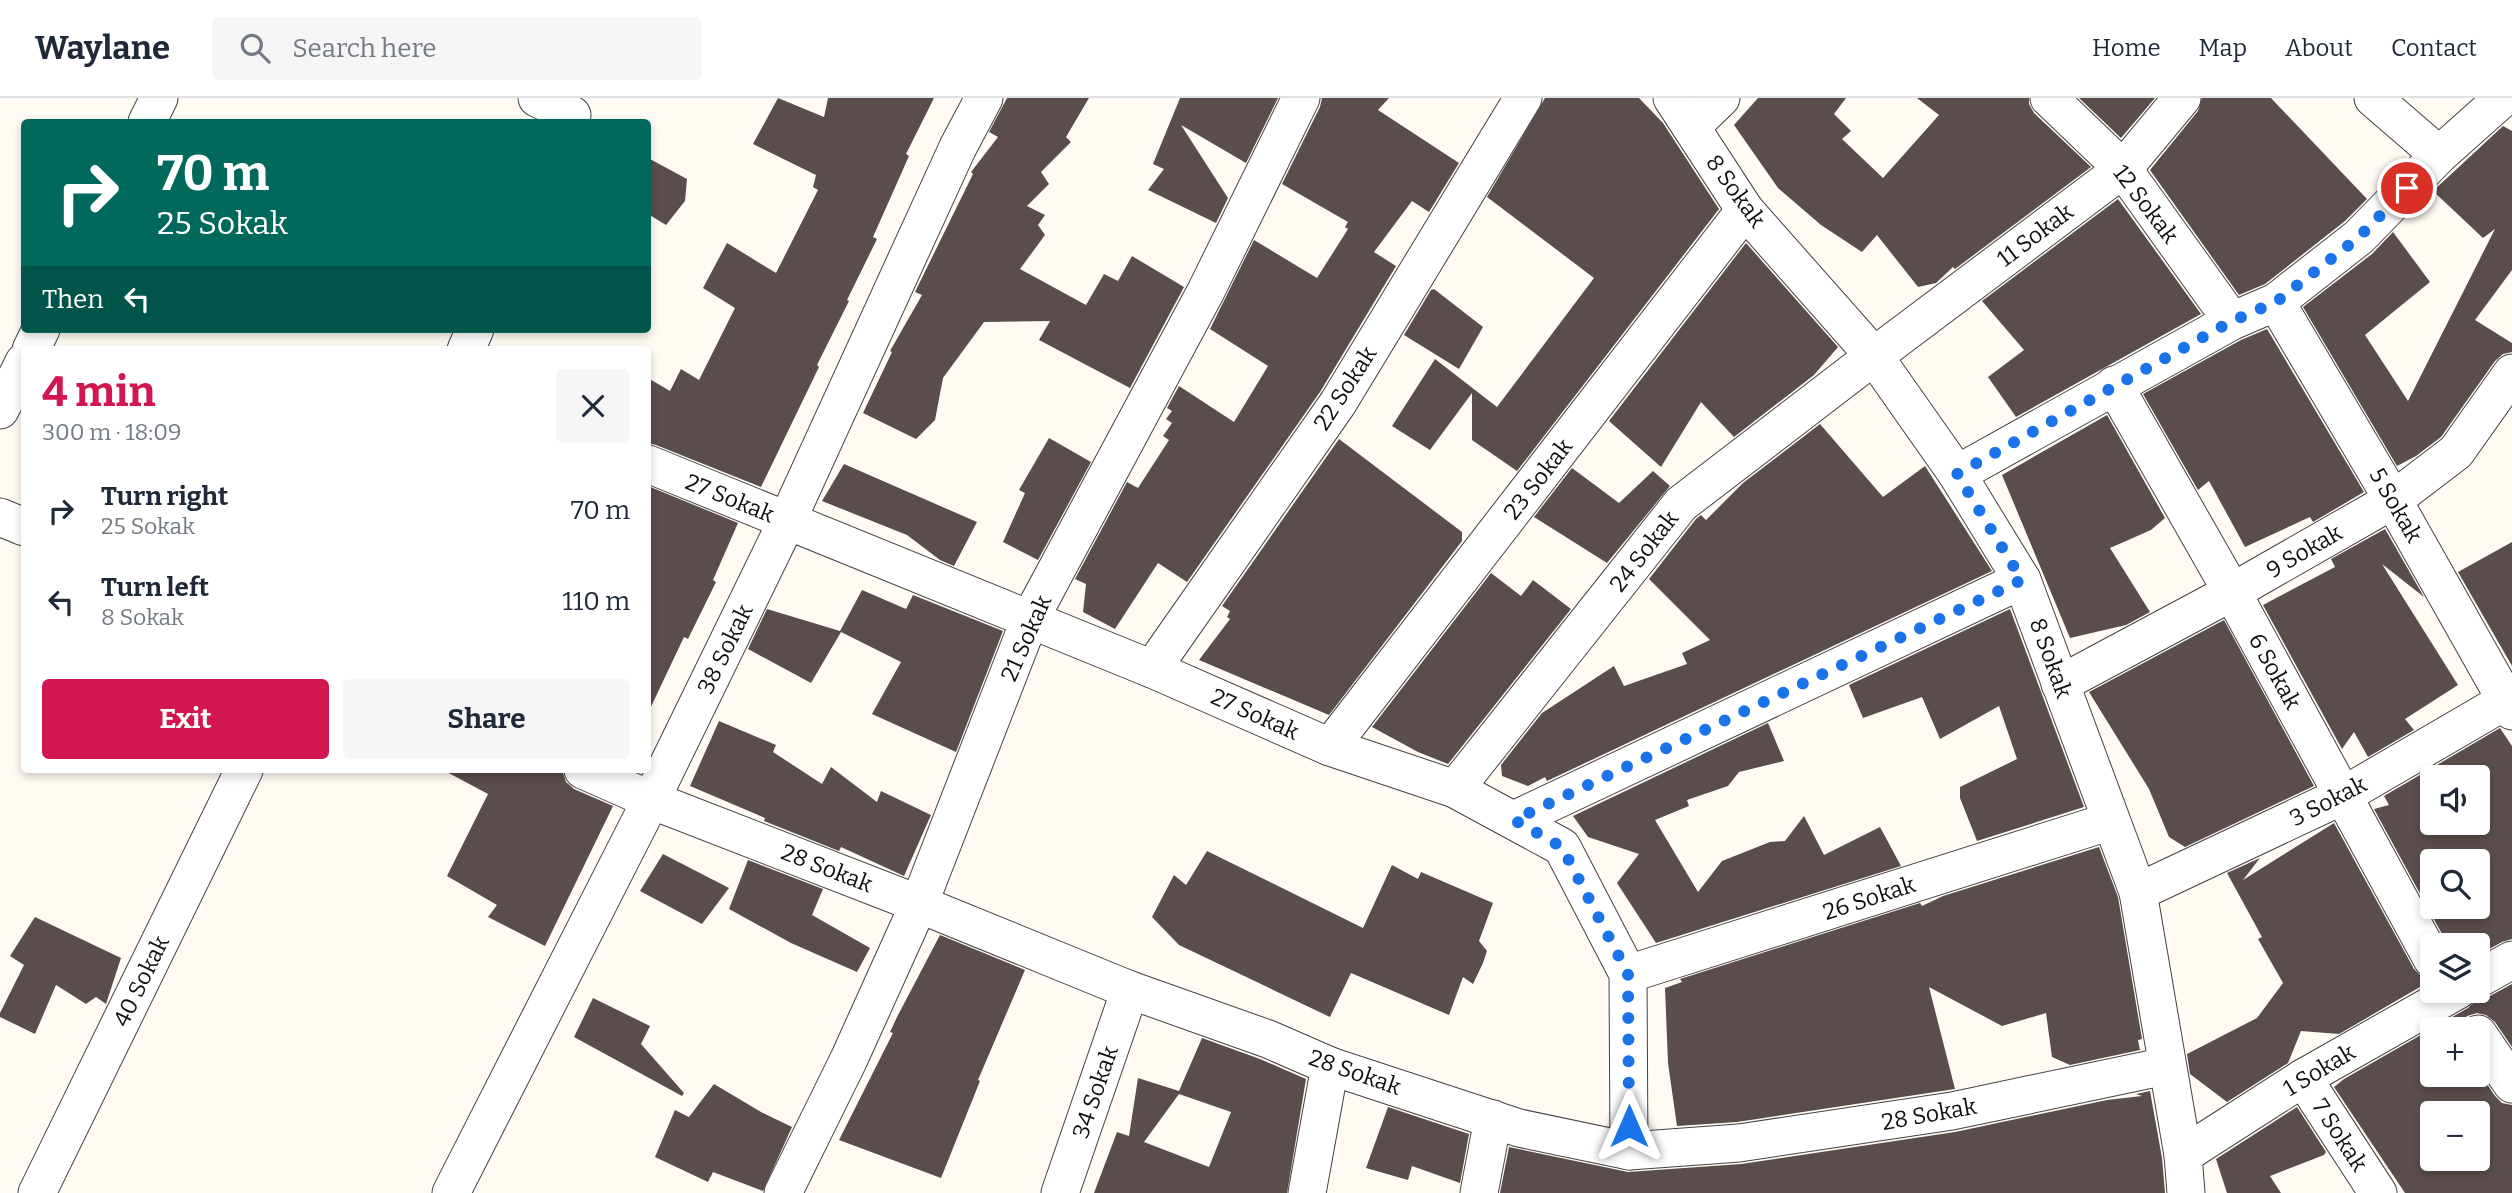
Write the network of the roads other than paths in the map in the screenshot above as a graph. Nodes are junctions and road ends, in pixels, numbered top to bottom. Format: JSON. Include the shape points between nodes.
{"nodes":[{"id":1,"x":159,"y":98,"type":"edge"},
{"id":2,"x":537,"y":98,"type":"edge"},
{"id":3,"x":984,"y":98,"type":"edge"},
{"id":4,"x":1301,"y":98,"type":"edge"},
{"id":5,"x":1523,"y":98,"type":"edge"},
{"id":6,"x":1721,"y":98,"type":"edge"},
{"id":7,"x":2049,"y":98,"type":"edge"},
{"id":8,"x":2182,"y":98,"type":"edge"},
{"id":9,"x":2373,"y":98,"type":"edge"},
{"id":10,"x":2503,"y":98,"type":"edge"},
{"id":11,"x":573,"y":112,"type":"edge"},
{"id":12,"x":1681,"y":112,"type":"edge"},
{"id":13,"x":148,"y":119,"type":"edge"},
{"id":14,"x":2439,"y":155,"type":"junction"},
{"id":15,"x":2123,"y":170,"type":"junction"},
{"id":16,"x":1745,"y":210,"type":"junction"},
{"id":17,"x":2276,"y":302,"type":"junction"},
{"id":18,"x":2232,"y":321,"type":"junction"},
{"id":19,"x":1874,"y":356,"type":"junction"},
{"id":20,"x":21,"y":370,"type":"edge"},
{"id":21,"x":2512,"y":373,"type":"edge"},
{"id":22,"x":2114,"y":384,"type":"junction"},
{"id":23,"x":7,"y":405,"type":"edge"},
{"id":24,"x":651,"y":465,"type":"edge"},
{"id":25,"x":1957,"y":474,"type":"junction"},
{"id":26,"x":2393,"y":500,"type":"junction"},
{"id":27,"x":0,"y":517,"type":"edge"},
{"id":28,"x":787,"y":521,"type":"junction"},
{"id":29,"x":21,"y":526,"type":"edge"},
{"id":30,"x":2022,"y":580,"type":"junction"},
{"id":31,"x":2232,"y":592,"type":"junction"},
{"id":32,"x":1030,"y":620,"type":"junction"},
{"id":33,"x":1152,"y":669,"type":"junction"},
{"id":34,"x":2060,"y":684,"type":"junction"},
{"id":35,"x":2510,"y":703,"type":"edge"},
{"id":36,"x":1331,"y":747,"type":"junction"},
{"id":37,"x":243,"y":773,"type":"edge"},
{"id":38,"x":590,"y":773,"type":"edge"},
{"id":39,"x":1455,"y":789,"type":"junction"},
{"id":40,"x":2344,"y":795,"type":"junction"},
{"id":41,"x":651,"y":800,"type":"junction"},
{"id":42,"x":1514,"y":820,"type":"junction"},
{"id":43,"x":2110,"y":821,"type":"junction"},
{"id":44,"x":2138,"y":892,"type":"junction"},
{"id":45,"x":919,"y":904,"type":"junction"},
{"id":46,"x":2420,"y":937,"type":"edge"},
{"id":47,"x":2512,"y":960,"type":"edge"},
{"id":48,"x":2490,"y":972,"type":"edge"},
{"id":49,"x":1628,"y":974,"type":"junction"},
{"id":50,"x":1130,"y":990,"type":"junction"},
{"id":51,"x":2433,"y":1003,"type":"edge"},
{"id":52,"x":2490,"y":1052,"type":"edge"},
{"id":53,"x":1331,"y":1066,"type":"junction"},
{"id":54,"x":2166,"y":1066,"type":"junction"},
{"id":55,"x":2303,"y":1077,"type":"junction"},
{"id":56,"x":2512,"y":1084,"type":"edge"},
{"id":57,"x":1493,"y":1119,"type":"junction"},
{"id":58,"x":1629,"y":1151,"type":"junction"},
{"id":59,"x":2183,"y":1155,"type":"junction"},
{"id":60,"x":37,"y":1193,"type":"edge"},
{"id":61,"x":452,"y":1193,"type":"edge"},
{"id":62,"x":783,"y":1193,"type":"edge"},
{"id":63,"x":1060,"y":1193,"type":"edge"},
{"id":64,"x":1307,"y":1193,"type":"edge"},
{"id":65,"x":1479,"y":1193,"type":"edge"},
{"id":66,"x":2186,"y":1193,"type":"edge"},
{"id":67,"x":2378,"y":1193,"type":"edge"}],
"edges":[{"from":1,"to":13,"type":"street"},
{"from":2,"to":11,"type":"street"},
{"from":3,"to":28,"type":"street","name":"38 Sokak"},
{"from":4,"to":32,"type":"street","name":"21 Sokak","via":[[1206,291]]},
{"from":5,"to":33,"type":"street","name":"22 Sokak","via":[[1338,402]]},
{"from":6,"to":12,"type":"street"},
{"from":7,"to":15,"type":"street","name":"12 Sokak"},
{"from":8,"to":15,"type":"street","name":"11 Sokak"},
{"from":9,"to":14,"type":"street"},
{"from":10,"to":14,"type":"street"},
{"from":12,"to":16,"type":"street","name":"8 Sokak"},
{"from":14,"to":17,"type":"street","via":[[2359,237]]},
{"from":15,"to":18,"type":"street","name":"12 Sokak"},
{"from":15,"to":19,"type":"street","name":"11 Sokak"},
{"from":16,"to":19,"type":"street","name":"8 Sokak"},
{"from":16,"to":36,"type":"street","name":"23 Sokak"},
{"from":17,"to":18,"type":"street"},
{"from":17,"to":26,"type":"street","name":"5 Sokak"},
{"from":18,"to":22,"type":"street"},
{"from":19,"to":25,"type":"street","name":"8 Sokak"},
{"from":19,"to":39,"type":"street","name":"24 Sokak","via":[[1681,504]]},
{"from":20,"to":23,"type":"street"},
{"from":21,"to":26,"type":"street","name":"9 Sokak","via":[[2456,452]]},
{"from":22,"to":25,"type":"street"},
{"from":22,"to":31,"type":"street","name":"6 Sokak"},
{"from":24,"to":28,"type":"street","name":"27 Sokak"},
{"from":25,"to":30,"type":"street","name":"8 Sokak"},
{"from":26,"to":31,"type":"street","name":"9 Sokak"},
{"from":26,"to":35,"type":"street","name":"5 Sokak"},
{"from":27,"to":29,"type":"street"},
{"from":28,"to":32,"type":"street","name":"27 Sokak"},
{"from":28,"to":41,"type":"street","name":"38 Sokak"},
{"from":30,"to":34,"type":"street","name":"8 Sokak"},
{"from":30,"to":42,"type":"street"},
{"from":31,"to":34,"type":"street","name":"9 Sokak"},
{"from":31,"to":40,"type":"street","name":"6 Sokak"},
{"from":32,"to":33,"type":"street","name":"27 Sokak"},
{"from":32,"to":45,"type":"street","name":"21 Sokak"},
{"from":33,"to":36,"type":"street","name":"27 Sokak"},
{"from":34,"to":43,"type":"street","name":"8 Sokak"},
{"from":35,"to":40,"type":"street","name":"3 Sokak"},
{"from":36,"to":39,"type":"street","name":"27 Sokak"},
{"from":37,"to":60,"type":"street","name":"40 Sokak"},
{"from":38,"to":41,"type":"street","name":"28 Sokak"},
{"from":39,"to":42,"type":"street","name":"27 Sokak"},
{"from":40,"to":44,"type":"street","name":"3 Sokak"},
{"from":40,"to":46,"type":"street","name":"6 Sokak"},
{"from":41,"to":45,"type":"street","name":"28 Sokak"},
{"from":41,"to":61,"type":"street","name":"38 Sokak"},
{"from":42,"to":49,"type":"street","name":"27 Sokak","via":[[1562,847]]},
{"from":43,"to":44,"type":"street","name":"8 Sokak"},
{"from":43,"to":49,"type":"street","name":"26 Sokak"},
{"from":44,"to":54,"type":"street","name":"8 Sokak"},
{"from":45,"to":50,"type":"street","name":"28 Sokak"},
{"from":45,"to":62,"type":"street","name":"21 Sokak"},
{"from":47,"to":48,"type":"street","name":"1 Sokak"},
{"from":49,"to":58,"type":"street","name":"27 Sokak"},
{"from":50,"to":53,"type":"street","name":"28 Sokak"},
{"from":50,"to":63,"type":"street","name":"34 Sokak"},
{"from":51,"to":55,"type":"street","name":"1 Sokak"},
{"from":52,"to":56,"type":"street"},
{"from":53,"to":57,"type":"street","name":"28 Sokak"},
{"from":53,"to":64,"type":"street"},
{"from":54,"to":58,"type":"street","name":"28 Sokak","via":[[1952,1111],[1739,1143]]},
{"from":54,"to":59,"type":"street","name":"8 Sokak"},
{"from":55,"to":59,"type":"street","name":"1 Sokak"},
{"from":55,"to":67,"type":"street","name":"7 Sokak"},
{"from":57,"to":58,"type":"street","name":"28 Sokak"},
{"from":57,"to":65,"type":"street"},
{"from":59,"to":66,"type":"street","name":"8 Sokak"}]}
